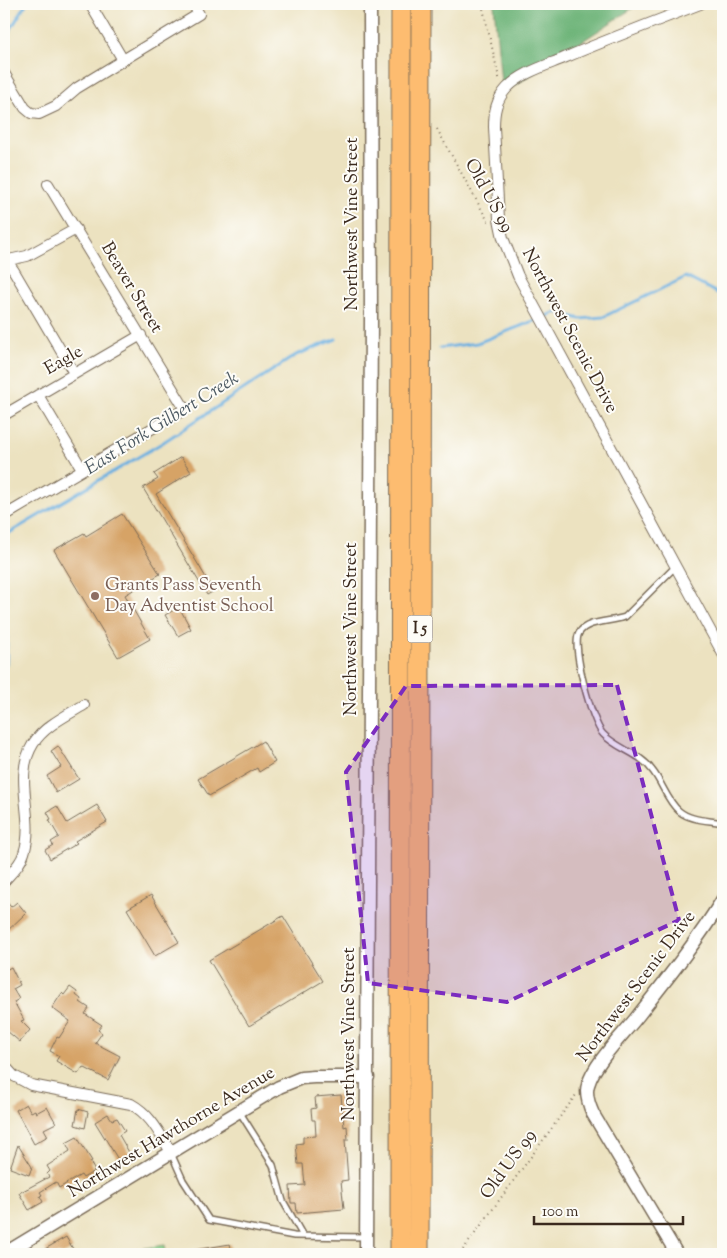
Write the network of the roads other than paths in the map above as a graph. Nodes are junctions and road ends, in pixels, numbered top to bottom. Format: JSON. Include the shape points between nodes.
{"nodes":[{"id":1,"x":90,"y":4,"type":"edge"},
{"id":2,"x":193,"y":4,"type":"edge"},
{"id":3,"x":370,"y":4,"type":"edge"},
{"id":4,"x":401,"y":4,"type":"edge"},
{"id":5,"x":421,"y":4,"type":"edge"},
{"id":6,"x":700,"y":4,"type":"edge"},
{"id":7,"x":123,"y":60,"type":"junction"},
{"id":8,"x":4,"y":73,"type":"edge"},
{"id":9,"x":48,"y":184,"type":"dead end"},
{"id":10,"x":76,"y":229,"type":"junction"},
{"id":11,"x":5,"y":259,"type":"edge"},
{"id":12,"x":141,"y":335,"type":"junction"},
{"id":13,"x":74,"y":373,"type":"junction"},
{"id":14,"x":38,"y":395,"type":"junction"},
{"id":15,"x":4,"y":415,"type":"edge"},
{"id":16,"x":82,"y":469,"type":"junction"},
{"id":17,"x":4,"y":516,"type":"edge"},
{"id":18,"x":676,"y":566,"type":"junction"},
{"id":19,"x":723,"y":654,"type":"edge"},
{"id":20,"x":84,"y":705,"type":"dead end"},
{"id":21,"x":723,"y":822,"type":"edge"},
{"id":22,"x":4,"y":881,"type":"edge"},
{"id":23,"x":723,"y":899,"type":"edge"},
{"id":24,"x":4,"y":1065,"type":"edge"},
{"id":25,"x":368,"y":1077,"type":"junction"},
{"id":26,"x":238,"y":1111,"type":"junction"},
{"id":27,"x":171,"y":1152,"type":"junction"},
{"id":28,"x":303,"y":1236,"type":"junction"},
{"id":29,"x":366,"y":1237,"type":"junction"},
{"id":30,"x":4,"y":1254,"type":"edge"},
{"id":31,"x":366,"y":1254,"type":"edge"},
{"id":32,"x":400,"y":1254,"type":"edge"},
{"id":33,"x":419,"y":1254,"type":"edge"},
{"id":34,"x":677,"y":1254,"type":"edge"}],
"edges":[{"from":1,"to":7,"type":"street"},
{"from":2,"to":7,"type":"street","via":[[199,14]]},
{"from":3,"to":25,"type":"street","name":"Northwest Vine Street"},
{"from":4,"to":32,"type":"highway","number":"I 5"},
{"from":5,"to":33,"type":"highway","number":"I 5"},
{"from":6,"to":18,"type":"street","name":"Northwest Scenic Drive","via":[[534,70],[502,94],[496,108],[494,127],[499,219],[509,255]]},
{"from":7,"to":8,"type":"street","via":[[40,114],[25,108]]},
{"from":9,"to":10,"type":"street","name":"Beaver Street"},
{"from":10,"to":11,"type":"street","via":[[27,256]]},
{"from":10,"to":12,"type":"street","name":"Beaver Street"},
{"from":11,"to":13,"type":"street"},
{"from":12,"to":13,"type":"street","name":"Eagle"},
{"from":12,"to":16,"type":"street","name":"Beaver Street","via":[[185,409]]},
{"from":13,"to":14,"type":"street","name":"Eagle"},
{"from":14,"to":15,"type":"street","name":"Eagle"},
{"from":14,"to":16,"type":"street"},
{"from":16,"to":17,"type":"street"},
{"from":18,"to":19,"type":"street","name":"Northwest Scenic Drive"},
{"from":18,"to":21,"type":"lane","via":[[625,617],[584,627],[577,641],[579,662],[598,729],[652,769],[681,812],[699,819]]},
{"from":20,"to":22,"type":"street","via":[[53,724],[33,745],[24,768],[27,829],[24,855]]},
{"from":23,"to":34,"type":"street","name":"Northwest Scenic Drive","via":[[687,952],[598,1065],[587,1086],[592,1114]]},
{"from":24,"to":27,"type":"street","via":[[14,1076],[31,1086],[131,1104],[149,1117]]},
{"from":25,"to":26,"type":"street","name":"Northwest Hawthorne Avenue","via":[[301,1078]]},
{"from":25,"to":29,"type":"street","name":"Northwest Vine Street"},
{"from":26,"to":27,"type":"street","name":"Northwest Hawthorne Avenue"},
{"from":26,"to":28,"type":"lane","via":[[273,1165],[283,1201]]},
{"from":27,"to":28,"type":"lane","via":[[183,1180],[209,1220]]},
{"from":27,"to":30,"type":"street","name":"Northwest Hawthorne Avenue"},
{"from":28,"to":29,"type":"lane"},
{"from":29,"to":31,"type":"street","name":"Northwest Vine Street"}]}
